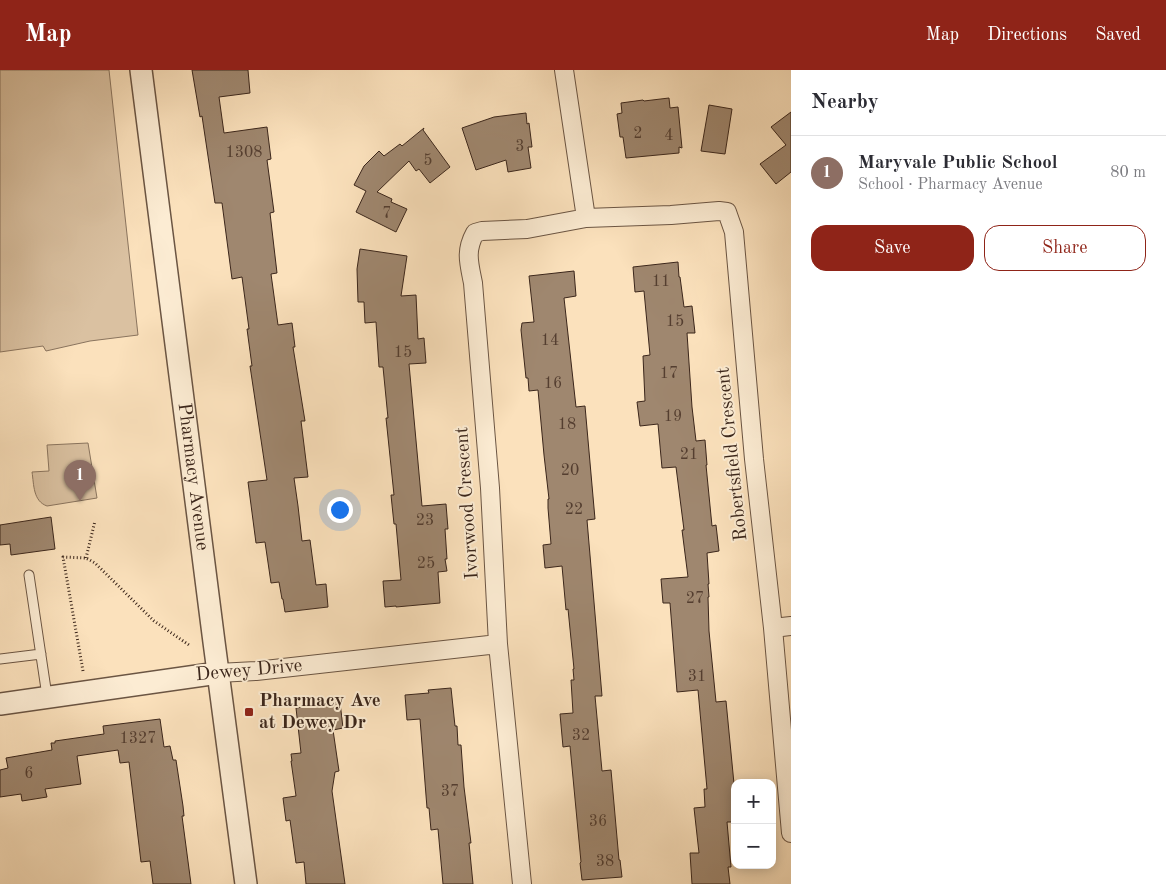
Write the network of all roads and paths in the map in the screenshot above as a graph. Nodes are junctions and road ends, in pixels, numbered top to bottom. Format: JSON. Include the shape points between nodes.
{"nodes":[{"id":1,"x":141,"y":70,"type":"edge"},
{"id":2,"x":564,"y":70,"type":"edge"},
{"id":3,"x":586,"y":218,"type":"junction"},
{"id":4,"x":95,"y":521,"type":"dead end"},
{"id":5,"x":86,"y":558,"type":"junction"},
{"id":6,"x":30,"y":575,"type":"dead end"},
{"id":7,"x":791,"y":626,"type":"edge"},
{"id":8,"x":772,"y":628,"type":"junction"},
{"id":9,"x":498,"y":644,"type":"junction"},
{"id":10,"x":189,"y":645,"type":"dead end"},
{"id":11,"x":41,"y":654,"type":"junction"},
{"id":12,"x":0,"y":659,"type":"edge"},
{"id":13,"x":83,"y":671,"type":"dead end"},
{"id":14,"x":218,"y":673,"type":"junction"},
{"id":15,"x":47,"y":696,"type":"junction"},
{"id":16,"x":0,"y":704,"type":"edge"},
{"id":17,"x":791,"y":833,"type":"edge"},
{"id":18,"x":246,"y":884,"type":"edge"},
{"id":19,"x":522,"y":884,"type":"edge"}],
"edges":[{"from":1,"to":14,"type":"street","name":"Pharmacy Avenue"},
{"from":2,"to":3,"type":"street"},
{"from":3,"to":8,"type":"street","name":"Robertsfield Crescent","via":[[727,212],[734,232]]},
{"from":3,"to":9,"type":"street","name":"Ivorwood Crescent","via":[[527,229],[482,231],[476,233],[471,241],[468,260],[473,283],[490,488]]},
{"from":4,"to":5,"type":"path"},
{"from":5,"to":10,"type":"path","via":[[154,621]]},
{"from":5,"to":13,"type":"path","via":[[63,557]]},
{"from":6,"to":11,"type":"lane"},
{"from":7,"to":8,"type":"street"},
{"from":8,"to":17,"type":"street","name":"Robertsfield Crescent"},
{"from":9,"to":14,"type":"street","name":"Dewey Drive"},
{"from":9,"to":19,"type":"street","name":"Ivorwood Crescent"},
{"from":11,"to":12,"type":"lane"},
{"from":11,"to":15,"type":"lane"},
{"from":14,"to":15,"type":"street","name":"Dewey Drive"},
{"from":14,"to":18,"type":"street","name":"Pharmacy Avenue"},
{"from":15,"to":16,"type":"street","name":"Dewey Drive"}]}
